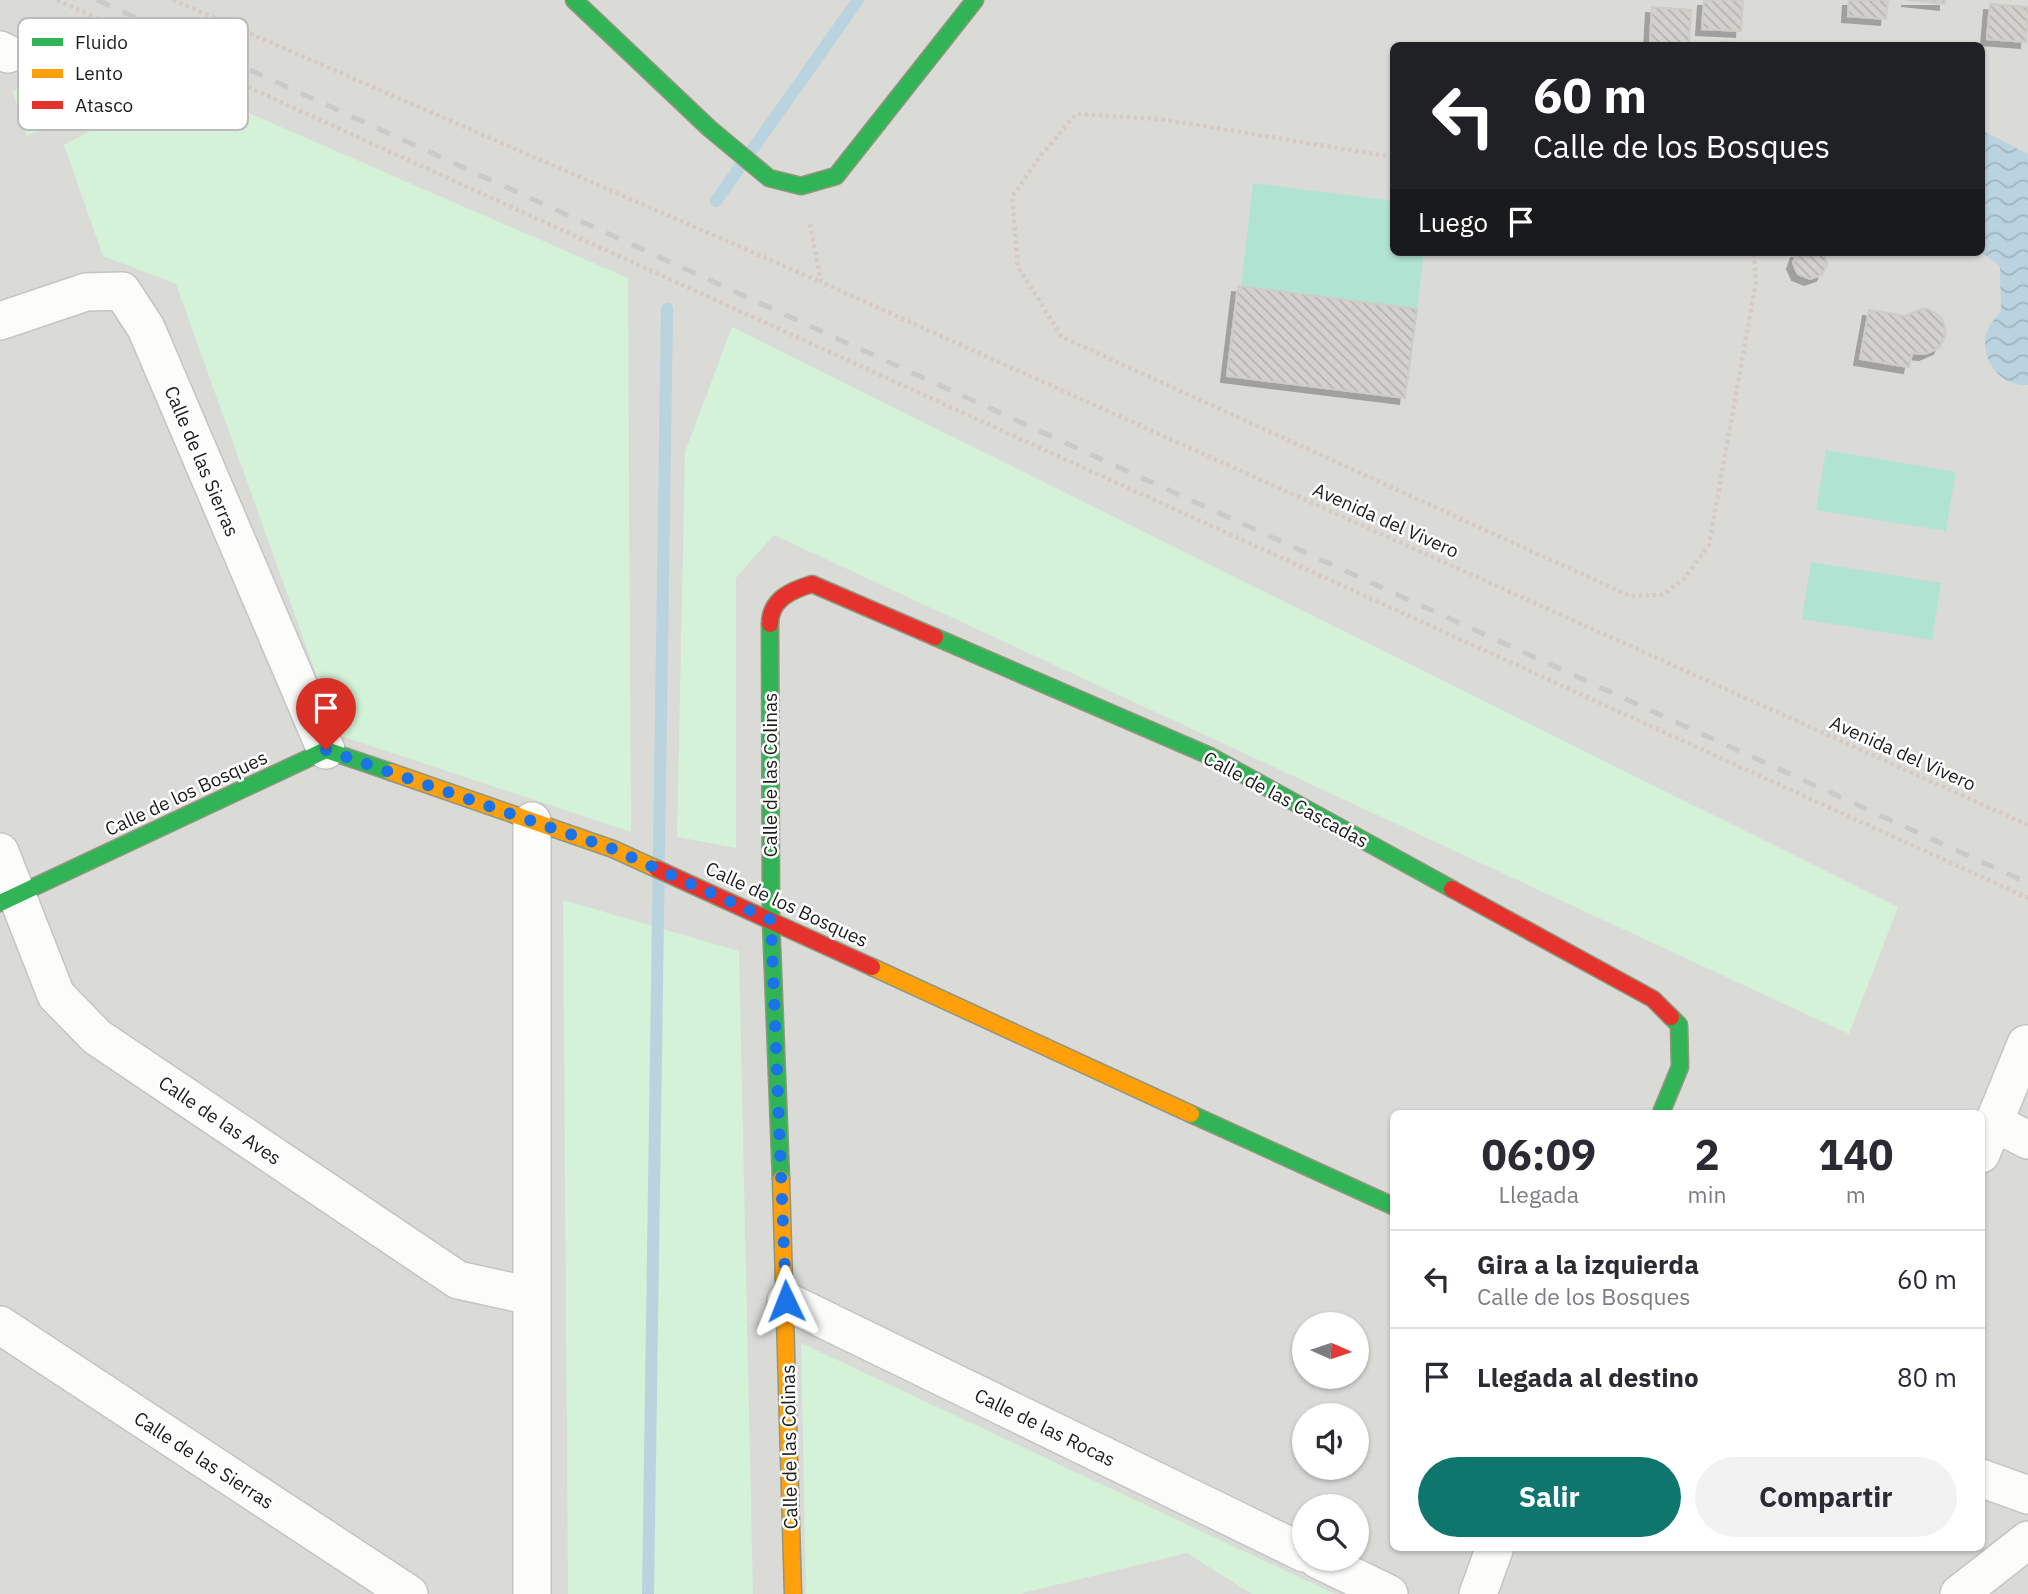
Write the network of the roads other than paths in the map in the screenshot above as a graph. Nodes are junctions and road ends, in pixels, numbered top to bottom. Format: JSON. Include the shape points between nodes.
{"nodes":[{"id":1,"x":574,"y":0,"type":"edge"},
{"id":2,"x":975,"y":0,"type":"edge"},
{"id":3,"x":0,"y":50,"type":"edge"},
{"id":4,"x":0,"y":57,"type":"edge"},
{"id":5,"x":0,"y":321,"type":"edge"},
{"id":6,"x":788,"y":592,"type":"joint"},
{"id":7,"x":326,"y":750,"type":"junction"},
{"id":8,"x":532,"y":821,"type":"junction"},
{"id":9,"x":0,"y":852,"type":"edge"},
{"id":10,"x":9,"y":900,"type":"edge"},
{"id":11,"x":771,"y":920,"type":"junction"},
{"id":12,"x":2026,"y":1044,"type":"dead end"},
{"id":13,"x":1662,"y":1110,"type":"edge"},
{"id":14,"x":1987,"y":1138,"type":"edge"},
{"id":15,"x":2028,"y":1140,"type":"edge"},
{"id":16,"x":1390,"y":1205,"type":"edge"},
{"id":17,"x":531,"y":1296,"type":"junction"},
{"id":18,"x":786,"y":1301,"type":"junction"},
{"id":19,"x":0,"y":1325,"type":"edge"},
{"id":20,"x":1985,"y":1479,"type":"edge"},
{"id":21,"x":2028,"y":1495,"type":"edge"},
{"id":22,"x":2028,"y":1540,"type":"edge"},
{"id":23,"x":1292,"y":1547,"type":"edge"},
{"id":24,"x":1494,"y":1551,"type":"edge"},
{"id":25,"x":1342,"y":1571,"type":"edge"},
{"id":26,"x":409,"y":1594,"type":"edge"},
{"id":27,"x":532,"y":1594,"type":"edge"},
{"id":28,"x":793,"y":1594,"type":"edge"},
{"id":29,"x":1389,"y":1594,"type":"edge"},
{"id":30,"x":1478,"y":1594,"type":"edge"},
{"id":31,"x":1959,"y":1594,"type":"edge"}],
"edges":[{"from":1,"to":2,"type":"street","via":[[709,128],[769,178],[802,186],[836,176]]},
{"from":3,"to":4,"type":"street","via":[[8,54]]},
{"from":5,"to":7,"type":"street","name":"Calle de las Sierras","via":[[86,292],[122,291],[146,328]]},
{"from":6,"to":11,"type":"street","name":"Calle de las Colinas","via":[[770,614]]},
{"from":6,"to":13,"type":"street","name":"Calle de las Cascadas","via":[[811,584],[1210,756],[1653,999],[1679,1025],[1680,1067]]},
{"from":7,"to":8,"type":"street","name":"Calle de los Bosques"},
{"from":7,"to":10,"type":"street","name":"Calle de los Bosques"},
{"from":8,"to":11,"type":"street","name":"Calle de los Bosques","via":[[613,849]]},
{"from":8,"to":17,"type":"street"},
{"from":9,"to":10,"type":"street","name":"Calle de las Aves"},
{"from":10,"to":17,"type":"street","name":"Calle de las Aves","via":[[56,995],[97,1037],[458,1280]]},
{"from":11,"to":16,"type":"street","name":"Calle de los Bosques"},
{"from":11,"to":18,"type":"street","name":"Calle de las Colinas"},
{"from":12,"to":14,"type":"street"},
{"from":14,"to":15,"type":"street"},
{"from":17,"to":27,"type":"street"},
{"from":18,"to":23,"type":"street","name":"Calle de las Rocas"},
{"from":18,"to":28,"type":"street","name":"Calle de las Colinas"},
{"from":19,"to":26,"type":"street","name":"Calle de las Sierras"},
{"from":20,"to":21,"type":"street"},
{"from":22,"to":31,"type":"street"},
{"from":24,"to":30,"type":"street"},
{"from":25,"to":29,"type":"street"}]}
